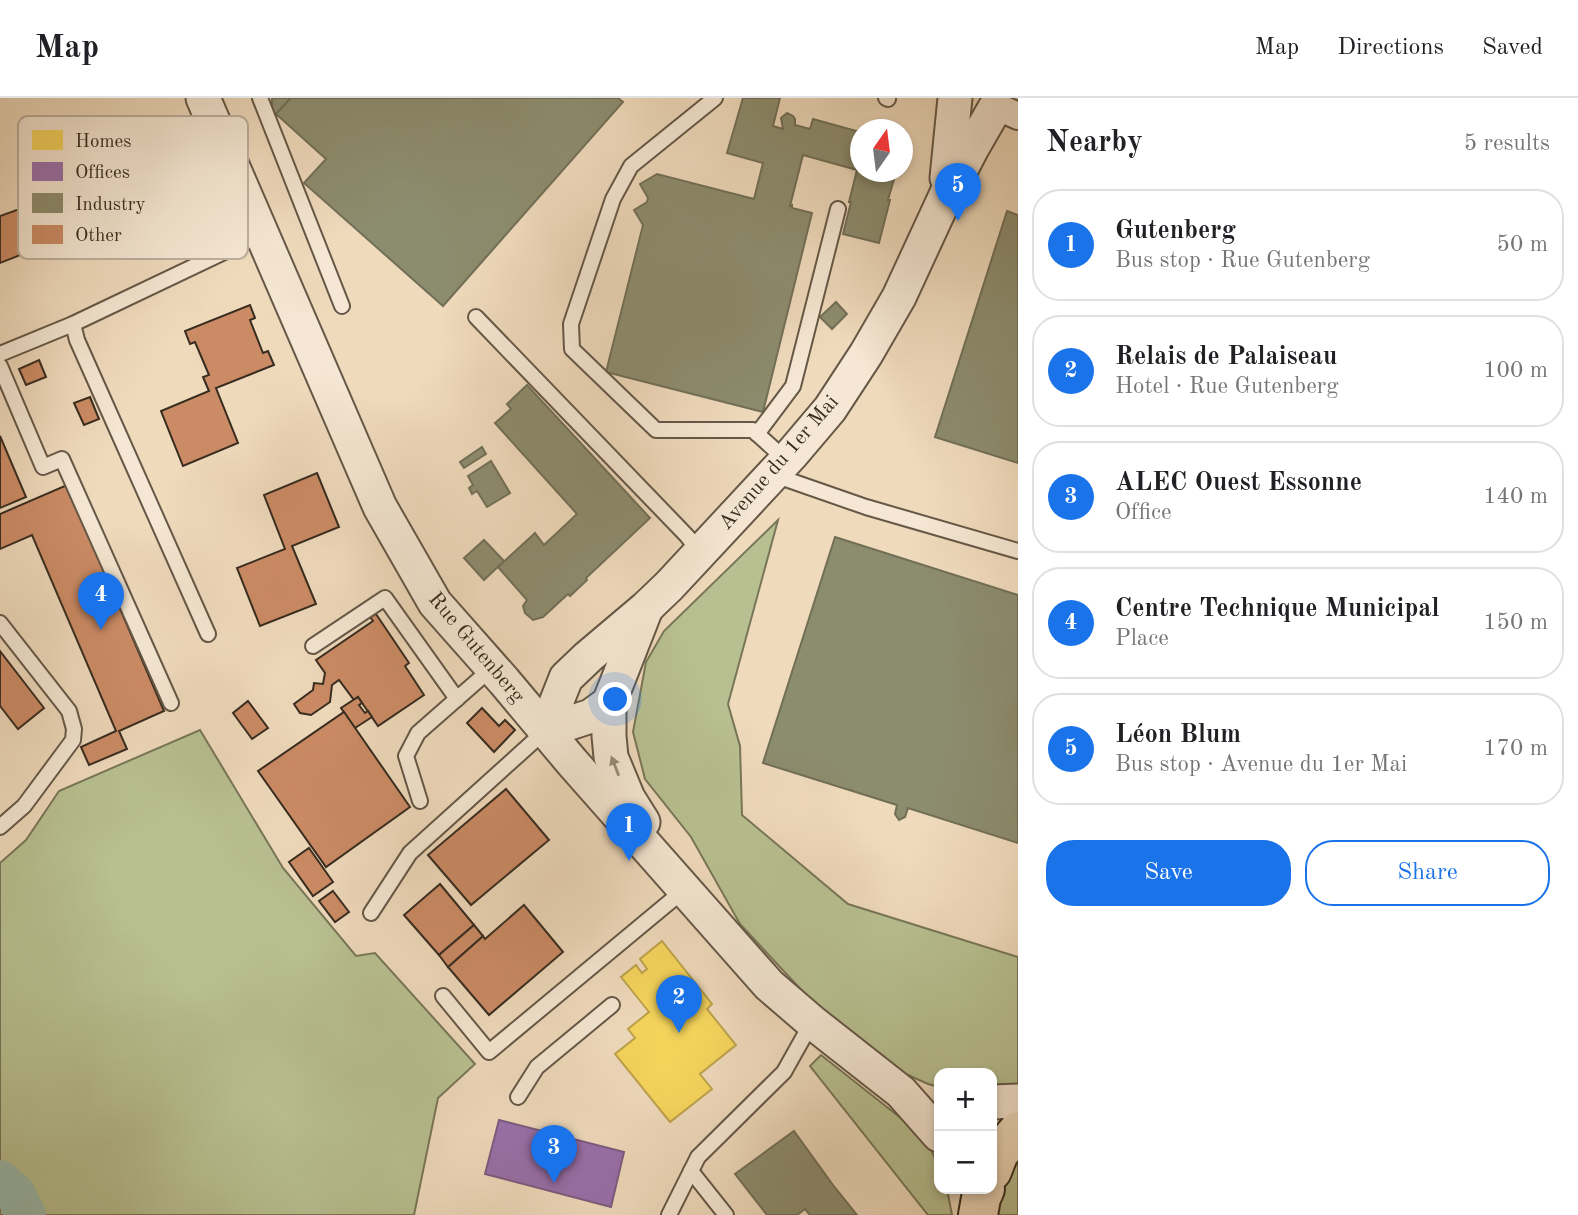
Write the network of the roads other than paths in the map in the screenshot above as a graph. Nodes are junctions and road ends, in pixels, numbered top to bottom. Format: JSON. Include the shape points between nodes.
{"nodes":[{"id":1,"x":203,"y":98,"type":"edge"},
{"id":2,"x":260,"y":98,"type":"edge"},
{"id":3,"x":715,"y":98,"type":"edge"},
{"id":4,"x":955,"y":98,"type":"edge"},
{"id":5,"x":1005,"y":107,"type":"edge"},
{"id":6,"x":211,"y":116,"type":"edge"},
{"id":7,"x":948,"y":191,"type":"junction"},
{"id":8,"x":248,"y":202,"type":"edge"},
{"id":9,"x":838,"y":209,"type":"dead end"},
{"id":10,"x":262,"y":234,"type":"junction"},
{"id":11,"x":248,"y":241,"type":"edge"},
{"id":12,"x":210,"y":259,"type":"edge"},
{"id":13,"x":341,"y":306,"type":"dead end"},
{"id":14,"x":476,"y":317,"type":"dead end"},
{"id":15,"x":73,"y":324,"type":"junction"},
{"id":16,"x":0,"y":354,"type":"edge"},
{"id":17,"x":0,"y":366,"type":"edge"},
{"id":18,"x":757,"y":434,"type":"junction"},
{"id":19,"x":780,"y":467,"type":"junction"},
{"id":20,"x":1018,"y":551,"type":"edge"},
{"id":21,"x":700,"y":552,"type":"junction"},
{"id":22,"x":646,"y":608,"type":"junction"},
{"id":23,"x":0,"y":623,"type":"edge"},
{"id":24,"x":208,"y":634,"type":"dead end"},
{"id":25,"x":313,"y":646,"type":"dead end"},
{"id":26,"x":498,"y":674,"type":"junction"},
{"id":27,"x":566,"y":678,"type":"junction"},
{"id":28,"x":457,"y":699,"type":"junction"},
{"id":29,"x":171,"y":703,"type":"dead end"},
{"id":30,"x":609,"y":703,"type":"junction"},
{"id":31,"x":545,"y":731,"type":"junction"},
{"id":32,"x":420,"y":802,"type":"dead end"},
{"id":33,"x":0,"y":827,"type":"edge"},
{"id":34,"x":684,"y":890,"type":"junction"},
{"id":35,"x":371,"y":913,"type":"dead end"},
{"id":36,"x":443,"y":996,"type":"dead end"},
{"id":37,"x":612,"y":1006,"type":"dead end"},
{"id":38,"x":812,"y":1023,"type":"junction"},
{"id":39,"x":901,"y":1092,"type":"junction"},
{"id":40,"x":518,"y":1097,"type":"dead end"},
{"id":41,"x":934,"y":1098,"type":"edge"},
{"id":42,"x":1018,"y":1101,"type":"edge"},
{"id":43,"x":997,"y":1102,"type":"edge"},
{"id":44,"x":935,"y":1131,"type":"edge"},
{"id":45,"x":1018,"y":1131,"type":"edge"},
{"id":46,"x":997,"y":1158,"type":"edge"},
{"id":47,"x":691,"y":1171,"type":"junction"},
{"id":48,"x":968,"y":1194,"type":"edge"},
{"id":49,"x":983,"y":1194,"type":"edge"},
{"id":50,"x":669,"y":1215,"type":"edge"},
{"id":51,"x":726,"y":1215,"type":"edge"},
{"id":52,"x":977,"y":1215,"type":"edge"}],
"edges":[{"from":1,"to":6,"type":"street","name":"Rue Gutenberg"},
{"from":2,"to":13,"type":"lane"},
{"from":3,"to":18,"type":"lane","via":[[631,166],[613,200],[571,324],[572,349],[656,430],[753,430]]},
{"from":4,"to":5,"type":"street","name":"Avenue du 1er Mai","via":[[973,109]]},
{"from":4,"to":7,"type":"street","name":"Avenue du 1er Mai"},
{"from":5,"to":7,"type":"street","name":"Avenue du 1er Mai"},
{"from":7,"to":19,"type":"street","name":"Avenue du 1er Mai","via":[[899,297],[866,354],[830,409]]},
{"from":8,"to":10,"type":"street","name":"Rue Gutenberg"},
{"from":9,"to":18,"type":"lane","via":[[793,386]]},
{"from":10,"to":11,"type":"lane"},
{"from":10,"to":26,"type":"street","name":"Rue Gutenberg","via":[[380,508],[435,603]]},
{"from":12,"to":15,"type":"lane"},
{"from":14,"to":21,"type":"lane"},
{"from":15,"to":16,"type":"lane"},
{"from":15,"to":24,"type":"lane"},
{"from":17,"to":29,"type":"lane","via":[[44,467],[62,459]]},
{"from":18,"to":19,"type":"lane"},
{"from":19,"to":20,"type":"lane","via":[[866,507]]},
{"from":19,"to":21,"type":"street","name":"Avenue du 1er Mai"},
{"from":21,"to":22,"type":"street","name":"Avenue du 1er Mai"},
{"from":22,"to":27,"type":"street","name":"Avenue du 1er Mai"},
{"from":22,"to":30,"type":"street","name":"Avenue du 1er Mai"},
{"from":23,"to":33,"type":"lane","via":[[69,711],[74,729],[73,740],[24,806]]},
{"from":25,"to":28,"type":"lane","via":[[385,598]]},
{"from":26,"to":27,"type":"street"},
{"from":26,"to":28,"type":"lane"},
{"from":26,"to":31,"type":"street","name":"Rue Gutenberg"},
{"from":27,"to":31,"type":"street","name":"Avenue du 1er Mai"},
{"from":28,"to":32,"type":"lane","via":[[418,733],[406,756]]},
{"from":30,"to":31,"type":"street","via":[[591,716]]},
{"from":34,"to":30,"type":"street","name":"Avenue du 1er Mai","one_way":true,"via":[[628,798],[611,757]]},
{"from":31,"to":34,"type":"street","name":"Rue Gutenberg"},
{"from":31,"to":35,"type":"lane","via":[[410,853]]},
{"from":34,"to":36,"type":"lane","via":[[489,1052]]},
{"from":34,"to":38,"type":"street","name":"Rue Gutenberg","via":[[769,985]]},
{"from":37,"to":40,"type":"lane","via":[[537,1067]]},
{"from":38,"to":39,"type":"street","name":"Rue Gutenberg"},
{"from":38,"to":47,"type":"lane","via":[[784,1072],[698,1157]]},
{"from":39,"to":41,"type":"street","name":"Rue Gutenberg"},
{"from":39,"to":44,"type":"street","name":"Rue Gutenberg"},
{"from":42,"to":43,"type":"street"},
{"from":45,"to":46,"type":"main road"},
{"from":47,"to":50,"type":"lane"},
{"from":47,"to":51,"type":"lane"},
{"from":48,"to":52,"type":"street"},
{"from":49,"to":52,"type":"main road"}]}
